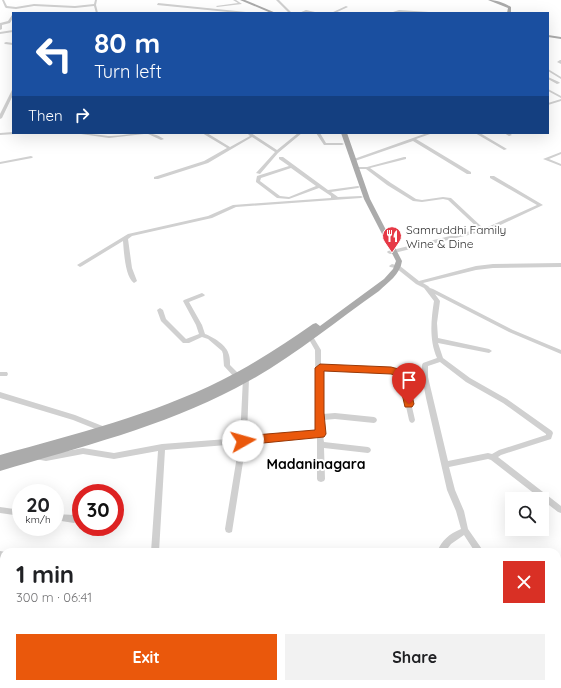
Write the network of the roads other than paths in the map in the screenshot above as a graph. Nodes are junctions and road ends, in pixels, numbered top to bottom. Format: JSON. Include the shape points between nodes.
{"nodes":[{"id":1,"x":3,"y":0,"type":"edge"},
{"id":2,"x":96,"y":0,"type":"edge"},
{"id":3,"x":234,"y":0,"type":"edge"},
{"id":4,"x":238,"y":0,"type":"edge"},
{"id":5,"x":242,"y":0,"type":"edge"},
{"id":6,"x":277,"y":0,"type":"edge"},
{"id":7,"x":490,"y":0,"type":"edge"},
{"id":8,"x":158,"y":4,"type":"dead end"},
{"id":9,"x":95,"y":5,"type":"junction"},
{"id":10,"x":209,"y":7,"type":"dead end"},
{"id":11,"x":347,"y":7,"type":"dead end"},
{"id":12,"x":16,"y":8,"type":"junction"},
{"id":13,"x":14,"y":12,"type":"edge"},
{"id":14,"x":97,"y":12,"type":"edge"},
{"id":15,"x":236,"y":12,"type":"edge"},
{"id":16,"x":268,"y":12,"type":"edge"},
{"id":17,"x":272,"y":12,"type":"edge"},
{"id":18,"x":289,"y":12,"type":"edge"},
{"id":19,"x":334,"y":12,"type":"edge"},
{"id":20,"x":394,"y":12,"type":"edge"},
{"id":21,"x":425,"y":12,"type":"edge"},
{"id":22,"x":509,"y":12,"type":"edge"},
{"id":23,"x":12,"y":18,"type":"edge"},
{"id":24,"x":0,"y":29,"type":"edge"},
{"id":25,"x":12,"y":31,"type":"edge"},
{"id":26,"x":0,"y":33,"type":"edge"},
{"id":27,"x":549,"y":36,"type":"edge"},
{"id":28,"x":561,"y":38,"type":"edge"},
{"id":29,"x":6,"y":43,"type":"dead end"},
{"id":30,"x":12,"y":44,"type":"edge"},
{"id":31,"x":549,"y":70,"type":"edge"},
{"id":32,"x":561,"y":78,"type":"edge"},
{"id":33,"x":549,"y":79,"type":"edge"},
{"id":34,"x":558,"y":84,"type":"dead end"},
{"id":35,"x":549,"y":91,"type":"edge"},
{"id":36,"x":12,"y":93,"type":"edge"},
{"id":37,"x":561,"y":99,"type":"edge"},
{"id":38,"x":549,"y":104,"type":"edge"},
{"id":39,"x":0,"y":118,"type":"edge"},
{"id":40,"x":12,"y":133,"type":"edge"},
{"id":41,"x":0,"y":134,"type":"edge"},
{"id":42,"x":150,"y":134,"type":"edge"},
{"id":43,"x":206,"y":134,"type":"edge"},
{"id":44,"x":250,"y":134,"type":"edge"},
{"id":45,"x":299,"y":134,"type":"edge"},
{"id":46,"x":319,"y":134,"type":"edge"},
{"id":47,"x":339,"y":134,"type":"edge"},
{"id":48,"x":344,"y":134,"type":"edge"},
{"id":49,"x":428,"y":134,"type":"edge"},
{"id":50,"x":479,"y":134,"type":"edge"},
{"id":51,"x":413,"y":139,"type":"junction"},
{"id":52,"x":162,"y":140,"type":"dead end"},
{"id":53,"x":345,"y":147,"type":"junction"},
{"id":54,"x":229,"y":148,"type":"junction"},
{"id":55,"x":504,"y":148,"type":"dead end"},
{"id":56,"x":277,"y":152,"type":"junction"},
{"id":57,"x":561,"y":153,"type":"edge"},
{"id":58,"x":32,"y":157,"type":"dead end"},
{"id":59,"x":281,"y":158,"type":"dead end"},
{"id":60,"x":404,"y":158,"type":"dead end"},
{"id":61,"x":0,"y":163,"type":"edge"},
{"id":62,"x":354,"y":164,"type":"junction"},
{"id":63,"x":561,"y":165,"type":"edge"},
{"id":64,"x":292,"y":166,"type":"junction"},
{"id":65,"x":367,"y":168,"type":"junction"},
{"id":66,"x":275,"y":172,"type":"junction"},
{"id":67,"x":469,"y":173,"type":"dead end"},
{"id":68,"x":492,"y":176,"type":"dead end"},
{"id":69,"x":156,"y":178,"type":"dead end"},
{"id":70,"x":357,"y":178,"type":"junction"},
{"id":71,"x":319,"y":186,"type":"junction"},
{"id":72,"x":358,"y":187,"type":"junction"},
{"id":73,"x":328,"y":191,"type":"junction"},
{"id":74,"x":361,"y":197,"type":"junction"},
{"id":75,"x":289,"y":200,"type":"dead end"},
{"id":76,"x":483,"y":230,"type":"junction"},
{"id":77,"x":125,"y":238,"type":"junction"},
{"id":78,"x":392,"y":252,"type":"junction"},
{"id":79,"x":80,"y":265,"type":"dead end"},
{"id":80,"x":561,"y":265,"type":"edge"},
{"id":81,"x":395,"y":267,"type":"junction"},
{"id":82,"x":134,"y":281,"type":"dead end"},
{"id":83,"x":418,"y":283,"type":"junction"},
{"id":84,"x":426,"y":287,"type":"junction"},
{"id":85,"x":202,"y":295,"type":"dead end"},
{"id":86,"x":160,"y":310,"type":"dead end"},
{"id":87,"x":202,"y":335,"type":"junction"},
{"id":88,"x":310,"y":336,"type":"junction"},
{"id":89,"x":436,"y":340,"type":"junction"},
{"id":90,"x":489,"y":351,"type":"dead end"},
{"id":91,"x":561,"y":352,"type":"edge"},
{"id":92,"x":441,"y":359,"type":"junction"},
{"id":93,"x":320,"y":368,"type":"junction"},
{"id":94,"x":242,"y":377,"type":"junction"},
{"id":95,"x":0,"y":395,"type":"edge"},
{"id":96,"x":321,"y":417,"type":"junction"},
{"id":97,"x":374,"y":420,"type":"dead end"},
{"id":98,"x":412,"y":420,"type":"dead end"},
{"id":99,"x":103,"y":429,"type":"junction"},
{"id":100,"x":321,"y":434,"type":"junction"},
{"id":101,"x":243,"y":441,"type":"junction"},
{"id":102,"x":322,"y":445,"type":"junction"},
{"id":103,"x":162,"y":447,"type":"junction"},
{"id":104,"x":368,"y":450,"type":"dead end"},
{"id":105,"x":34,"y":457,"type":"junction"},
{"id":106,"x":493,"y":457,"type":"junction"},
{"id":107,"x":0,"y":459,"type":"edge"},
{"id":108,"x":445,"y":465,"type":"junction"},
{"id":109,"x":0,"y":467,"type":"edge"},
{"id":110,"x":321,"y":479,"type":"dead end"},
{"id":111,"x":0,"y":510,"type":"edge"},
{"id":112,"x":561,"y":510,"type":"edge"},
{"id":113,"x":12,"y":512,"type":"edge"},
{"id":114,"x":229,"y":529,"type":"dead end"},
{"id":115,"x":465,"y":531,"type":"junction"},
{"id":116,"x":155,"y":548,"type":"edge"},
{"id":117,"x":443,"y":548,"type":"edge"},
{"id":118,"x":477,"y":548,"type":"edge"}],
"edges":[{"from":1,"to":12,"type":"street","via":[[6,7]]},
{"from":2,"to":9,"type":"street"},
{"from":3,"to":10,"type":"street","via":[[241,4]]},
{"from":4,"to":16,"type":"main road"},
{"from":5,"to":17,"type":"main road"},
{"from":6,"to":18,"type":"street"},
{"from":7,"to":22,"type":"main road","via":[[508,6]]},
{"from":8,"to":15,"type":"street"},
{"from":9,"to":12,"type":"street","via":[[45,8],[34,5]]},
{"from":9,"to":14,"type":"street"},
{"from":11,"to":19,"type":"street"},
{"from":12,"to":13,"type":"street"},
{"from":20,"to":21,"type":"street"},
{"from":23,"to":24,"type":"street","via":[[9,22],[2,24]]},
{"from":25,"to":26,"type":"street"},
{"from":27,"to":28,"type":"main road"},
{"from":29,"to":30,"type":"street"},
{"from":31,"to":32,"type":"street"},
{"from":33,"to":34,"type":"street"},
{"from":35,"to":37,"type":"street"},
{"from":36,"to":39,"type":"street"},
{"from":37,"to":38,"type":"street"},
{"from":40,"to":41,"type":"street"},
{"from":42,"to":52,"type":"street"},
{"from":43,"to":54,"type":"street"},
{"from":44,"to":54,"type":"street"},
{"from":44,"to":56,"type":"street"},
{"from":45,"to":56,"type":"street"},
{"from":46,"to":53,"type":"street","via":[[325,144]]},
{"from":47,"to":53,"type":"main road"},
{"from":48,"to":53,"type":"main road"},
{"from":49,"to":51,"type":"street"},
{"from":50,"to":55,"type":"street"},
{"from":51,"to":62,"type":"street"},
{"from":51,"to":67,"type":"street"},
{"from":53,"to":62,"type":"main road"},
{"from":53,"to":70,"type":"main road"},
{"from":54,"to":69,"type":"street","via":[[206,162]]},
{"from":56,"to":66,"type":"street","via":[[259,175],[267,170]]},
{"from":57,"to":63,"type":"street","via":[[545,159]]},
{"from":58,"to":61,"type":"street"},
{"from":59,"to":64,"type":"street"},
{"from":60,"to":65,"type":"street"},
{"from":62,"to":65,"type":"street"},
{"from":62,"to":70,"type":"main road"},
{"from":64,"to":66,"type":"street"},
{"from":64,"to":71,"type":"street"},
{"from":65,"to":76,"type":"street","via":[[415,200],[449,199]]},
{"from":66,"to":71,"type":"street","via":[[258,179],[279,197],[289,198]]},
{"from":68,"to":76,"type":"street","via":[[542,205]]},
{"from":70,"to":72,"type":"main road"},
{"from":70,"to":78,"type":"main road"},
{"from":71,"to":73,"type":"street"},
{"from":72,"to":73,"type":"street"},
{"from":72,"to":74,"type":"main road"},
{"from":73,"to":75,"type":"street","via":[[336,197]]},
{"from":74,"to":77,"type":"street","via":[[235,206],[210,217]]},
{"from":74,"to":78,"type":"main road"},
{"from":76,"to":78,"type":"street"},
{"from":77,"to":79,"type":"street"},
{"from":77,"to":82,"type":"street","via":[[129,268]]},
{"from":78,"to":81,"type":"main road","via":[[399,261]]},
{"from":80,"to":83,"type":"street","via":[[476,268]]},
{"from":81,"to":83,"type":"street"},
{"from":81,"to":88,"type":"main road","via":[[376,289]]},
{"from":81,"to":94,"type":"main road"},
{"from":83,"to":84,"type":"street"},
{"from":84,"to":89,"type":"street","via":[[437,301],[434,318]]},
{"from":84,"to":91,"type":"street","via":[[511,331]]},
{"from":85,"to":87,"type":"street","via":[[186,301]]},
{"from":86,"to":87,"type":"street","via":[[163,320],[185,341]]},
{"from":87,"to":94,"type":"street","via":[[222,348],[226,354],[227,366]]},
{"from":88,"to":93,"type":"street","via":[[318,350]]},
{"from":88,"to":94,"type":"main road","via":[[274,362]]},
{"from":89,"to":90,"type":"street"},
{"from":89,"to":92,"type":"street"},
{"from":92,"to":106,"type":"street","via":[[468,380],[505,401],[550,433],[549,437]]},
{"from":92,"to":108,"type":"street","via":[[425,364]]},
{"from":93,"to":96,"type":"street"},
{"from":93,"to":98,"type":"street","via":[[391,370],[402,374]]},
{"from":94,"to":99,"type":"main road","via":[[166,408]]},
{"from":94,"to":101,"type":"street"},
{"from":94,"to":105,"type":"main road","via":[[206,398],[164,416]]},
{"from":95,"to":99,"type":"street"},
{"from":96,"to":97,"type":"street"},
{"from":96,"to":100,"type":"street"},
{"from":99,"to":107,"type":"main road"},
{"from":100,"to":101,"type":"street"},
{"from":100,"to":102,"type":"street"},
{"from":101,"to":103,"type":"street"},
{"from":101,"to":114,"type":"street"},
{"from":102,"to":104,"type":"street"},
{"from":102,"to":110,"type":"street"},
{"from":103,"to":105,"type":"street","via":[[114,456],[83,451],[46,458]]},
{"from":103,"to":116,"type":"street"},
{"from":105,"to":109,"type":"main road"},
{"from":106,"to":108,"type":"street"},
{"from":106,"to":112,"type":"street"},
{"from":108,"to":115,"type":"street"},
{"from":111,"to":113,"type":"street"},
{"from":115,"to":117,"type":"street","via":[[451,537]]},
{"from":115,"to":118,"type":"street"}]}
